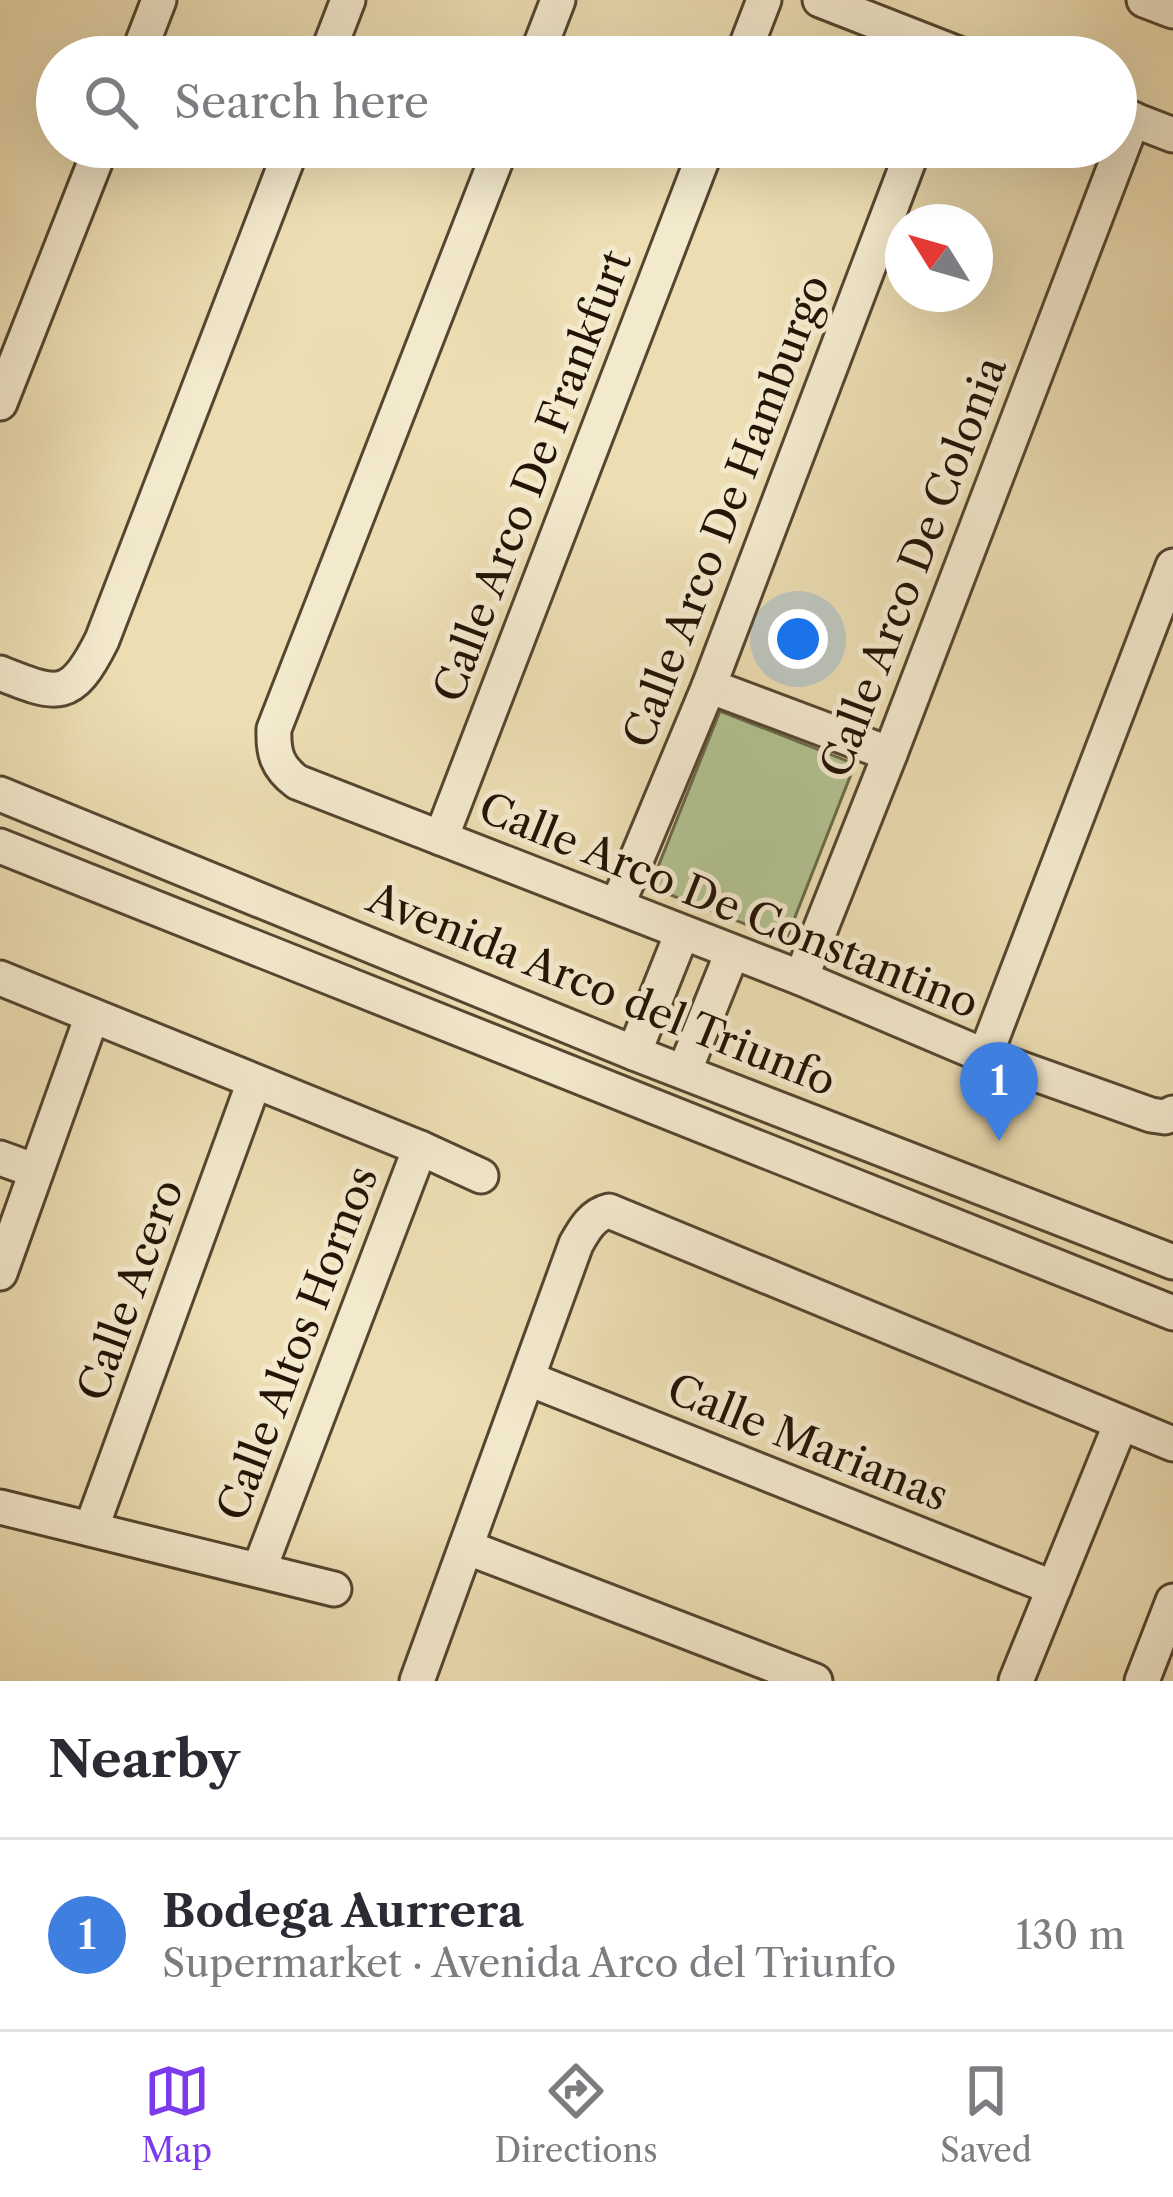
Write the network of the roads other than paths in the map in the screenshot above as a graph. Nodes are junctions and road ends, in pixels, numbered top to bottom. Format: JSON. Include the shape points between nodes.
{"nodes":[{"id":1,"x":159,"y":0,"type":"edge"},
{"id":2,"x":348,"y":0,"type":"edge"},
{"id":3,"x":558,"y":0,"type":"edge"},
{"id":4,"x":764,"y":0,"type":"edge"},
{"id":5,"x":820,"y":0,"type":"edge"},
{"id":6,"x":1144,"y":0,"type":"edge"},
{"id":7,"x":1173,"y":11,"type":"edge"},
{"id":8,"x":144,"y":36,"type":"edge"},
{"id":9,"x":334,"y":36,"type":"edge"},
{"id":10,"x":544,"y":36,"type":"edge"},
{"id":11,"x":750,"y":36,"type":"edge"},
{"id":12,"x":908,"y":36,"type":"edge"},
{"id":13,"x":1137,"y":121,"type":"edge"},
{"id":14,"x":1173,"y":135,"type":"edge"},
{"id":15,"x":93,"y":168,"type":"edge"},
{"id":16,"x":284,"y":168,"type":"edge"},
{"id":17,"x":493,"y":168,"type":"edge"},
{"id":18,"x":699,"y":168,"type":"edge"},
{"id":19,"x":906,"y":168,"type":"edge"},
{"id":20,"x":1105,"y":168,"type":"edge"},
{"id":21,"x":0,"y":403,"type":"edge"},
{"id":22,"x":1173,"y":566,"type":"edge"},
{"id":23,"x":0,"y":674,"type":"edge"},
{"id":24,"x":709,"y":686,"type":"junction"},
{"id":25,"x":890,"y":754,"type":"junction"},
{"id":26,"x":0,"y":794,"type":"edge"},
{"id":27,"x":441,"y":838,"type":"junction"},
{"id":28,"x":0,"y":846,"type":"edge"},
{"id":29,"x":617,"y":906,"type":"junction"},
{"id":30,"x":682,"y":933,"type":"junction"},
{"id":31,"x":732,"y":953,"type":"junction"},
{"id":32,"x":0,"y":978,"type":"edge"},
{"id":33,"x":801,"y":978,"type":"junction"},
{"id":34,"x":92,"y":1016,"type":"junction"},
{"id":35,"x":634,"y":1053,"type":"junction"},
{"id":36,"x":985,"y":1056,"type":"junction"},
{"id":37,"x":684,"y":1072,"type":"junction"},
{"id":38,"x":254,"y":1082,"type":"junction"},
{"id":39,"x":1173,"y":1113,"type":"edge"},
{"id":40,"x":420,"y":1148,"type":"junction"},
{"id":41,"x":0,"y":1158,"type":"edge"},
{"id":42,"x":37,"y":1171,"type":"junction"},
{"id":43,"x":481,"y":1176,"type":"dead end"},
{"id":44,"x":1173,"y":1262,"type":"edge"},
{"id":45,"x":0,"y":1274,"type":"edge"},
{"id":46,"x":1173,"y":1313,"type":"edge"},
{"id":47,"x":529,"y":1379,"type":"junction"},
{"id":48,"x":1121,"y":1423,"type":"junction"},
{"id":49,"x":1173,"y":1444,"type":"edge"},
{"id":50,"x":0,"y":1507,"type":"edge"},
{"id":51,"x":91,"y":1529,"type":"junction"},
{"id":52,"x":466,"y":1547,"type":"junction"},
{"id":53,"x":259,"y":1570,"type":"junction"},
{"id":54,"x":1054,"y":1588,"type":"junction"},
{"id":55,"x":334,"y":1589,"type":"dead end"},
{"id":56,"x":1173,"y":1600,"type":"edge"},
{"id":57,"x":417,"y":1681,"type":"edge"},
{"id":58,"x":815,"y":1681,"type":"edge"},
{"id":59,"x":1016,"y":1681,"type":"edge"},
{"id":60,"x":1142,"y":1681,"type":"edge"}],
"edges":[{"from":1,"to":8,"type":"street"},
{"from":2,"to":9,"type":"street"},
{"from":3,"to":10,"type":"street"},
{"from":4,"to":11,"type":"street"},
{"from":5,"to":12,"type":"street"},
{"from":6,"to":7,"type":"street"},
{"from":13,"to":14,"type":"street"},
{"from":15,"to":21,"type":"street"},
{"from":16,"to":23,"type":"street","via":[[91,662],[64,689],[45,691]]},
{"from":17,"to":27,"type":"street","name":"Calle Arco De Constantino","via":[[274,729],[284,772],[297,782]]},
{"from":18,"to":27,"type":"street","name":"Calle Arco De Frankfurt"},
{"from":19,"to":24,"type":"street","name":"Calle Arco De Hamburgo"},
{"from":20,"to":25,"type":"street","name":"Calle Arco De Colonia"},
{"from":22,"to":36,"type":"street"},
{"from":24,"to":25,"type":"street"},
{"from":24,"to":29,"type":"street","name":"Calle Arco De Hamburgo"},
{"from":25,"to":33,"type":"street","name":"Calle Arco De Colonia"},
{"from":26,"to":35,"type":"street","name":"Avenida Arco del Triunfo"},
{"from":27,"to":29,"type":"street","name":"Calle Arco De Constantino"},
{"from":28,"to":46,"type":"street"},
{"from":29,"to":30,"type":"street","name":"Calle Arco De Constantino"},
{"from":30,"to":31,"type":"street","name":"Calle Arco De Constantino"},
{"from":30,"to":35,"type":"street"},
{"from":31,"to":33,"type":"street","name":"Calle Arco De Constantino"},
{"from":31,"to":37,"type":"street"},
{"from":32,"to":34,"type":"street","name":"Calle Altos Hornos"},
{"from":33,"to":36,"type":"street","name":"Calle Arco De Constantino"},
{"from":34,"to":38,"type":"street","name":"Calle Altos Hornos"},
{"from":34,"to":42,"type":"street"},
{"from":35,"to":37,"type":"street","name":"Avenida Arco del Triunfo"},
{"from":36,"to":39,"type":"street","name":"Calle Arco De Constantino","via":[[1151,1115]]},
{"from":37,"to":44,"type":"street","name":"Avenida Arco del Triunfo"},
{"from":38,"to":40,"type":"street","name":"Calle Altos Hornos"},
{"from":38,"to":51,"type":"street","name":"Calle Acero"},
{"from":40,"to":43,"type":"street","name":"Calle Altos Hornos"},
{"from":40,"to":53,"type":"street","name":"Calle Altos Hornos"},
{"from":41,"to":42,"type":"street"},
{"from":42,"to":45,"type":"street"},
{"from":47,"to":48,"type":"street","via":[[576,1244],[609,1211]]},
{"from":47,"to":52,"type":"street"},
{"from":47,"to":54,"type":"street","name":"Calle Marianas"},
{"from":48,"to":49,"type":"street"},
{"from":48,"to":54,"type":"street"},
{"from":50,"to":51,"type":"street","name":"Calle Altos Hornos"},
{"from":51,"to":53,"type":"street","name":"Calle Altos Hornos"},
{"from":52,"to":57,"type":"street"},
{"from":52,"to":58,"type":"street"},
{"from":53,"to":55,"type":"street","name":"Calle Altos Hornos"},
{"from":54,"to":59,"type":"street"},
{"from":56,"to":60,"type":"street"}]}
